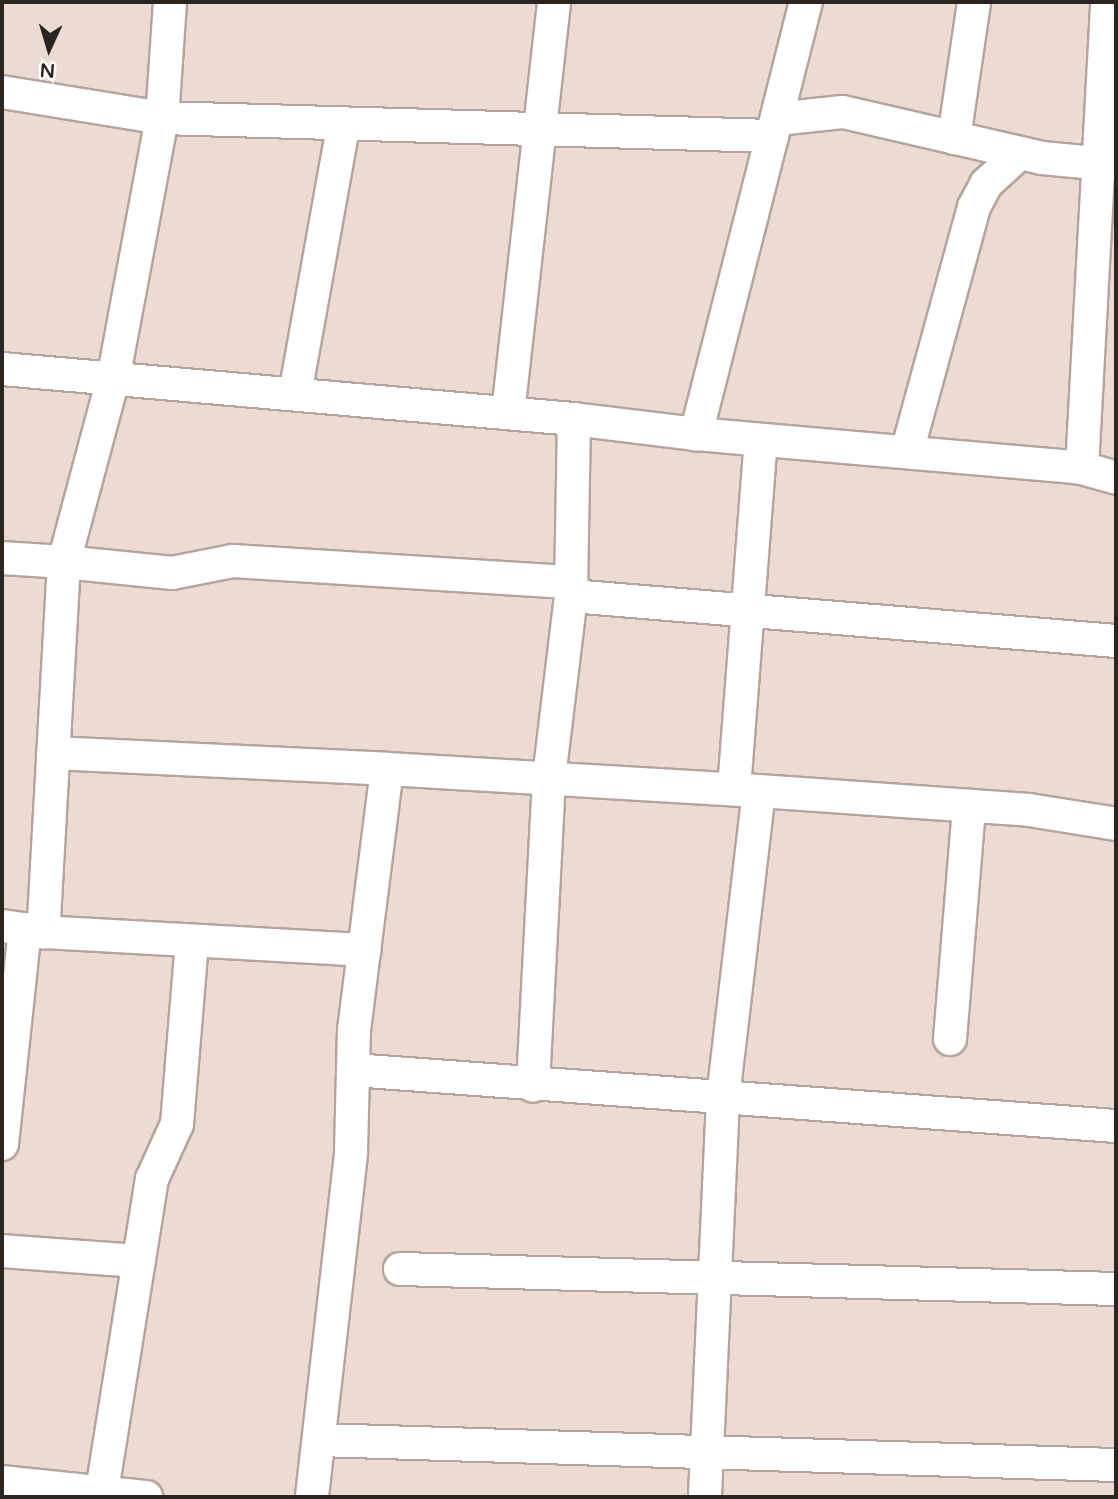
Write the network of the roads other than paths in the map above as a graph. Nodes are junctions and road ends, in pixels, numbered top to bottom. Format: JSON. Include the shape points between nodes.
{"nodes":[{"id":1,"x":170,"y":2,"type":"edge"},
{"id":2,"x":554,"y":2,"type":"edge"},
{"id":3,"x":806,"y":2,"type":"edge"},
{"id":4,"x":974,"y":2,"type":"edge"},
{"id":5,"x":1107,"y":2,"type":"edge"},
{"id":6,"x":2,"y":92,"type":"edge"},
{"id":7,"x":162,"y":118,"type":"junction"},
{"id":8,"x":344,"y":123,"type":"junction"},
{"id":9,"x":775,"y":128,"type":"junction"},
{"id":10,"x":538,"y":129,"type":"junction"},
{"id":11,"x":954,"y":138,"type":"junction"},
{"id":12,"x":1019,"y":154,"type":"junction"},
{"id":13,"x":1108,"y":164,"type":"edge"},
{"id":14,"x":2,"y":369,"type":"edge"},
{"id":15,"x":113,"y":379,"type":"junction"},
{"id":16,"x":295,"y":394,"type":"junction"},
{"id":17,"x":508,"y":413,"type":"junction"},
{"id":18,"x":574,"y":419,"type":"junction"},
{"id":19,"x":696,"y":434,"type":"junction"},
{"id":20,"x":761,"y":440,"type":"junction"},
{"id":21,"x":907,"y":452,"type":"junction"},
{"id":22,"x":1082,"y":468,"type":"junction"},
{"id":23,"x":1116,"y":478,"type":"edge"},
{"id":24,"x":2,"y":558,"type":"edge"},
{"id":25,"x":64,"y":562,"type":"junction"},
{"id":26,"x":571,"y":589,"type":"junction"},
{"id":27,"x":748,"y":608,"type":"junction"},
{"id":28,"x":1116,"y":641,"type":"edge"},
{"id":29,"x":53,"y":753,"type":"junction"},
{"id":30,"x":387,"y":769,"type":"junction"},
{"id":31,"x":549,"y":779,"type":"junction"},
{"id":32,"x":747,"y":790,"type":"junction"},
{"id":33,"x":969,"y":806,"type":"junction"},
{"id":34,"x":1116,"y":824,"type":"edge"},
{"id":35,"x":23,"y":929,"type":"edge"},
{"id":36,"x":192,"y":942,"type":"junction"},
{"id":37,"x":364,"y":950,"type":"junction"},
{"id":38,"x":950,"y":1039,"type":"dead end"},
{"id":39,"x":353,"y":1070,"type":"junction"},
{"id":40,"x":533,"y":1086,"type":"junction"},
{"id":41,"x":723,"y":1099,"type":"junction"},
{"id":42,"x":1116,"y":1126,"type":"edge"},
{"id":43,"x":2,"y":1144,"type":"edge"},
{"id":44,"x":2,"y":1251,"type":"edge"},
{"id":45,"x":139,"y":1261,"type":"junction"},
{"id":46,"x":400,"y":1269,"type":"dead end"},
{"id":47,"x":714,"y":1278,"type":"junction"},
{"id":48,"x":1116,"y":1289,"type":"edge"},
{"id":49,"x":319,"y":1440,"type":"junction"},
{"id":50,"x":706,"y":1449,"type":"junction"},
{"id":51,"x":1116,"y":1465,"type":"edge"},
{"id":52,"x":2,"y":1482,"type":"edge"},
{"id":53,"x":101,"y":1494,"type":"edge"},
{"id":54,"x":146,"y":1497,"type":"edge"},
{"id":55,"x":312,"y":1497,"type":"edge"},
{"id":56,"x":705,"y":1497,"type":"edge"}],
"edges":[{"from":1,"to":7,"type":"street"},
{"from":2,"to":10,"type":"street"},
{"from":3,"to":9,"type":"street"},
{"from":4,"to":11,"type":"street"},
{"from":5,"to":13,"type":"street"},
{"from":6,"to":7,"type":"street"},
{"from":7,"to":8,"type":"street"},
{"from":7,"to":15,"type":"street"},
{"from":8,"to":10,"type":"street"},
{"from":8,"to":16,"type":"street"},
{"from":9,"to":10,"type":"street"},
{"from":9,"to":11,"type":"street","via":[[843,111]]},
{"from":9,"to":19,"type":"street"},
{"from":10,"to":17,"type":"street"},
{"from":11,"to":12,"type":"street"},
{"from":12,"to":13,"type":"street"},
{"from":12,"to":21,"type":"street","via":[[986,184],[974,207]]},
{"from":13,"to":22,"type":"street"},
{"from":14,"to":15,"type":"street"},
{"from":15,"to":16,"type":"street"},
{"from":15,"to":25,"type":"street"},
{"from":16,"to":17,"type":"street"},
{"from":17,"to":18,"type":"street"},
{"from":18,"to":19,"type":"street"},
{"from":18,"to":26,"type":"street"},
{"from":19,"to":20,"type":"street"},
{"from":20,"to":21,"type":"street"},
{"from":20,"to":27,"type":"street"},
{"from":21,"to":22,"type":"street"},
{"from":22,"to":23,"type":"street"},
{"from":24,"to":25,"type":"street"},
{"from":25,"to":26,"type":"street","via":[[172,573],[233,561]]},
{"from":25,"to":29,"type":"street"},
{"from":26,"to":27,"type":"street"},
{"from":26,"to":31,"type":"street"},
{"from":27,"to":28,"type":"street"},
{"from":27,"to":32,"type":"street"},
{"from":29,"to":30,"type":"street"},
{"from":29,"to":35,"type":"street"},
{"from":30,"to":31,"type":"street"},
{"from":30,"to":37,"type":"street"},
{"from":31,"to":32,"type":"street"},
{"from":31,"to":40,"type":"street"},
{"from":32,"to":33,"type":"street"},
{"from":32,"to":41,"type":"street"},
{"from":33,"to":34,"type":"street"},
{"from":33,"to":38,"type":"street"},
{"from":35,"to":36,"type":"street"},
{"from":35,"to":43,"type":"street"},
{"from":36,"to":37,"type":"street"},
{"from":36,"to":45,"type":"street","via":[[177,1124],[152,1179]]},
{"from":37,"to":39,"type":"street"},
{"from":39,"to":40,"type":"street"},
{"from":39,"to":49,"type":"street","via":[[351,1154]]},
{"from":40,"to":41,"type":"street"},
{"from":41,"to":42,"type":"street"},
{"from":41,"to":47,"type":"street"},
{"from":44,"to":45,"type":"street"},
{"from":45,"to":53,"type":"street"},
{"from":46,"to":47,"type":"street"},
{"from":47,"to":48,"type":"street"},
{"from":47,"to":50,"type":"street"},
{"from":49,"to":50,"type":"street"},
{"from":49,"to":55,"type":"street"},
{"from":50,"to":51,"type":"street"},
{"from":50,"to":56,"type":"street"},
{"from":52,"to":53,"type":"street"},
{"from":53,"to":54,"type":"street"}]}
